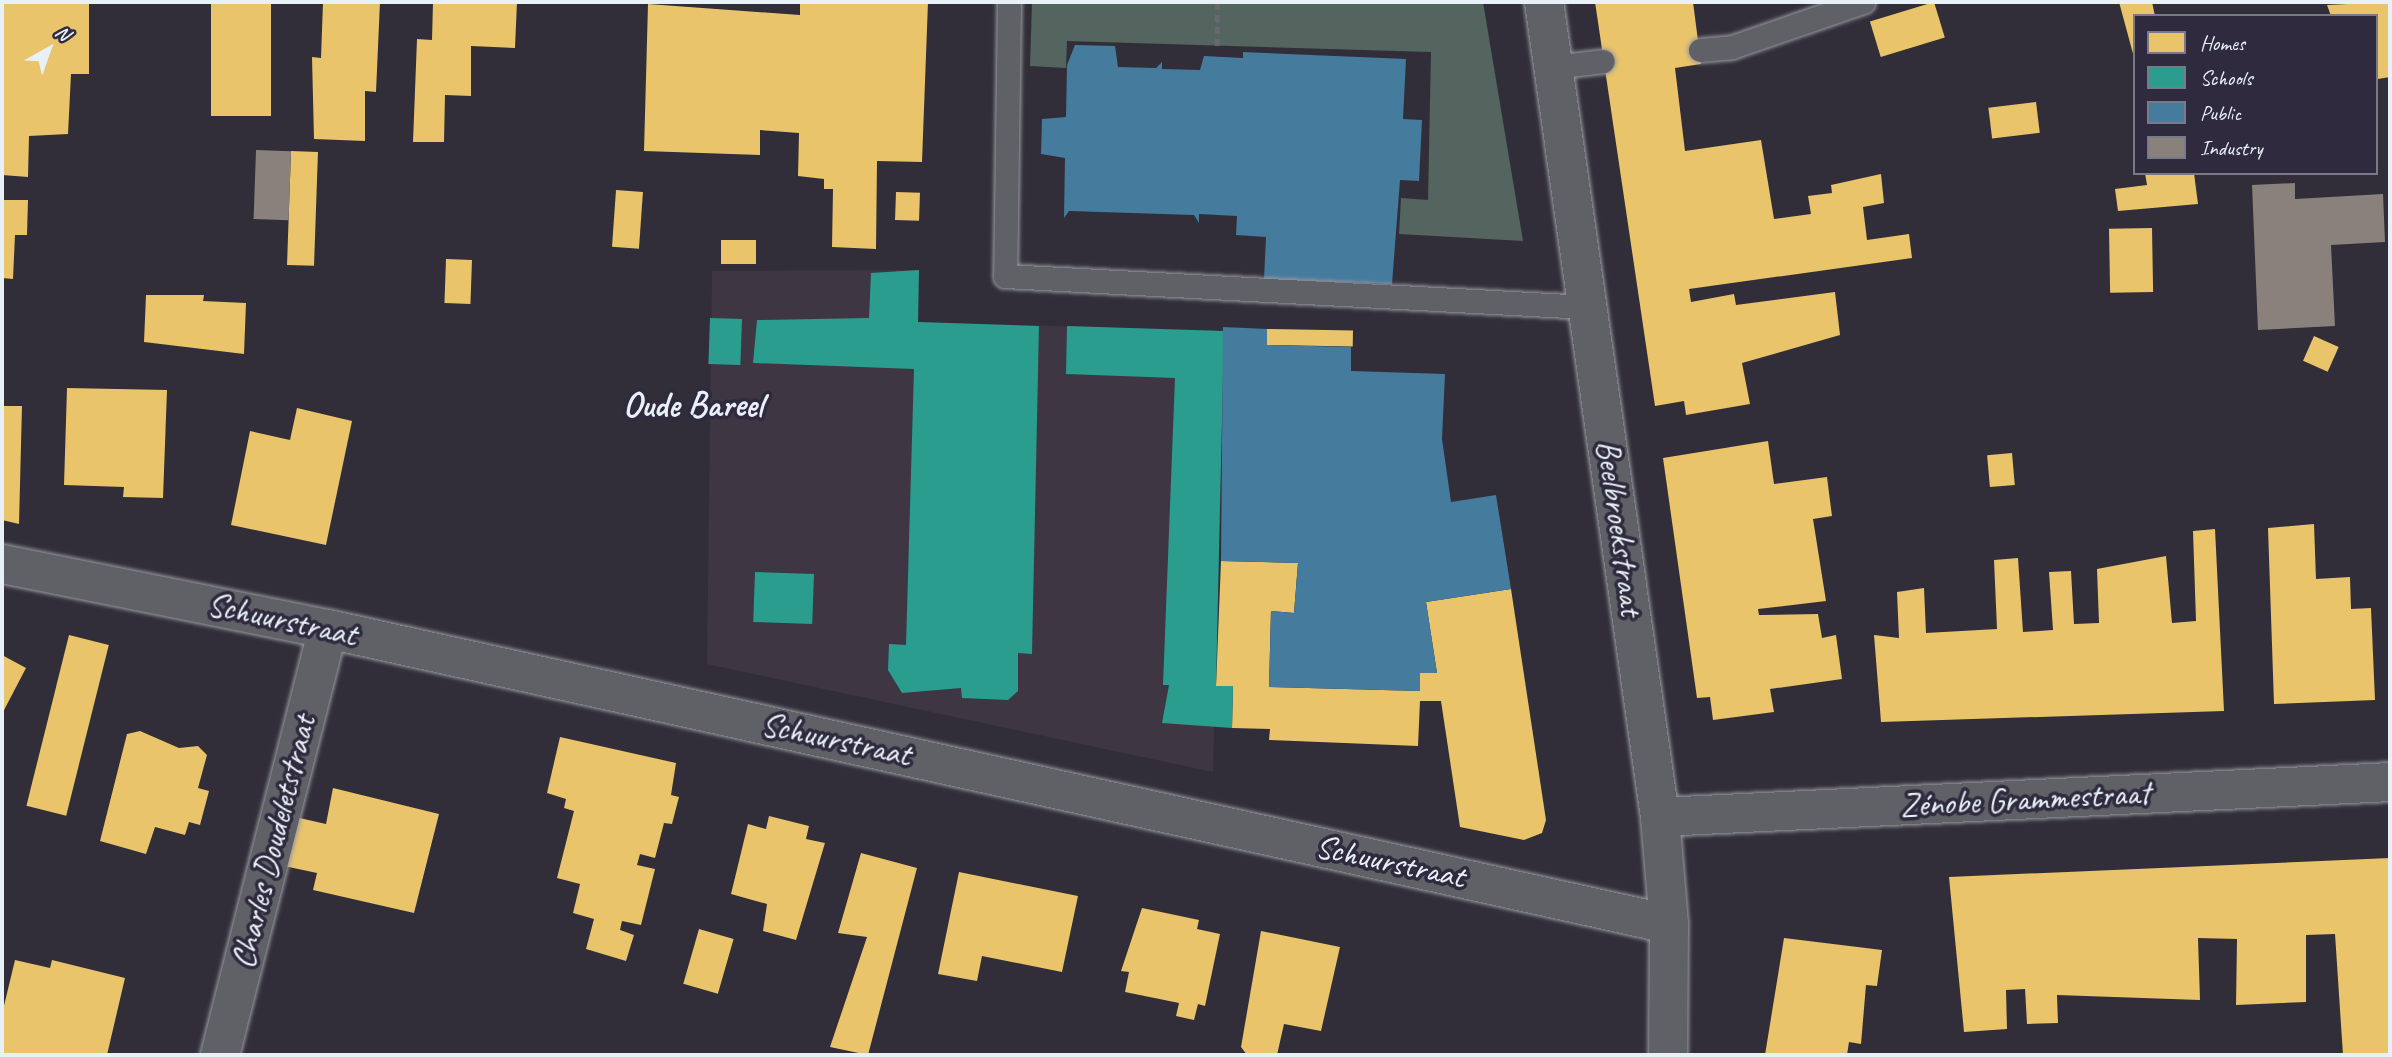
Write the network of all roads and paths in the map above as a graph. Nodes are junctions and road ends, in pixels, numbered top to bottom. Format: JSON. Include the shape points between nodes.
{"nodes":[{"id":1,"x":1009,"y":2,"type":"edge"},
{"id":2,"x":1217,"y":2,"type":"edge"},
{"id":3,"x":1544,"y":2,"type":"edge"},
{"id":4,"x":1863,"y":2,"type":"edge"},
{"id":5,"x":1217,"y":46,"type":"dead end"},
{"id":6,"x":1700,"y":50,"type":"dead end"},
{"id":7,"x":1603,"y":61,"type":"dead end"},
{"id":8,"x":1553,"y":67,"type":"junction"},
{"id":9,"x":1587,"y":307,"type":"junction"},
{"id":10,"x":2,"y":564,"type":"edge"},
{"id":11,"x":328,"y":629,"type":"junction"},
{"id":12,"x":2390,"y":782,"type":"edge"},
{"id":13,"x":1660,"y":817,"type":"junction"},
{"id":14,"x":1668,"y":924,"type":"junction"},
{"id":15,"x":220,"y":1055,"type":"edge"},
{"id":16,"x":1668,"y":1055,"type":"edge"}],
"edges":[{"from":1,"to":9,"type":"lane","via":[[1005,276]]},
{"from":2,"to":5,"type":"path"},
{"from":3,"to":8,"type":"street","name":"Beelbroekstraat"},
{"from":4,"to":6,"type":"lane","via":[[1732,47]]},
{"from":7,"to":8,"type":"lane"},
{"from":8,"to":9,"type":"street","name":"Beelbroekstraat"},
{"from":9,"to":13,"type":"street","name":"Beelbroekstraat"},
{"from":10,"to":11,"type":"street","name":"Schuurstraat"},
{"from":11,"to":14,"type":"street","name":"Schuurstraat"},
{"from":11,"to":15,"type":"street","name":"Charles Doudeletstraat"},
{"from":12,"to":13,"type":"street","name":"Zénobe Grammestraat"},
{"from":13,"to":14,"type":"street","name":"Beelbroekstraat"},
{"from":14,"to":16,"type":"street","name":"Beelbroekstraat"}]}
